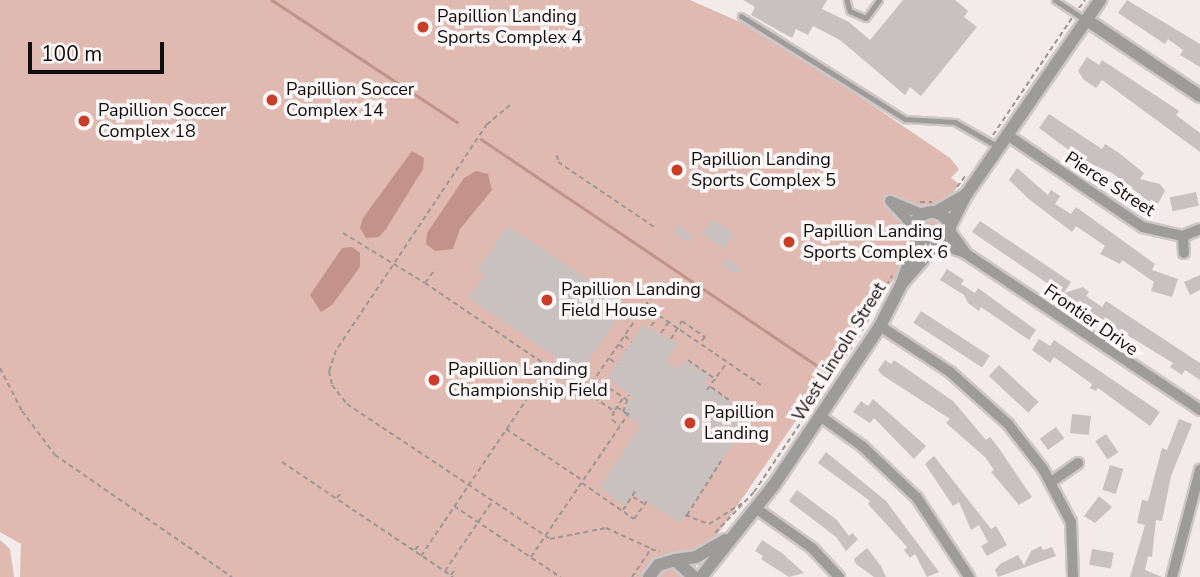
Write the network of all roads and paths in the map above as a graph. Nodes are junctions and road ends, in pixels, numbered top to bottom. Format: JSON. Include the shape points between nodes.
{"nodes":[{"id":1,"x":847,"y":0,"type":"edge"},
{"id":2,"x":879,"y":0,"type":"edge"},
{"id":3,"x":1055,"y":0,"type":"edge"},
{"id":4,"x":1084,"y":0,"type":"edge"},
{"id":5,"x":1100,"y":0,"type":"edge"},
{"id":6,"x":741,"y":16,"type":"dead end"},
{"id":7,"x":1081,"y":17,"type":"junction"},
{"id":8,"x":1200,"y":96,"type":"edge"},
{"id":9,"x":510,"y":105,"type":"dead end"},
{"id":10,"x":1009,"y":136,"type":"junction"},
{"id":11,"x":995,"y":144,"type":"junction"},
{"id":12,"x":557,"y":155,"type":"dead end"},
{"id":13,"x":969,"y":171,"type":"dead end"},
{"id":14,"x":960,"y":192,"type":"junction"},
{"id":15,"x":908,"y":207,"type":"junction"},
{"id":16,"x":934,"y":209,"type":"junction"},
{"id":17,"x":656,"y":228,"type":"dead end"},
{"id":18,"x":950,"y":228,"type":"junction"},
{"id":19,"x":1200,"y":229,"type":"edge"},
{"id":20,"x":343,"y":233,"type":"dead end"},
{"id":21,"x":916,"y":234,"type":"junction"},
{"id":22,"x":1182,"y":236,"type":"junction"},
{"id":23,"x":937,"y":247,"type":"junction"},
{"id":24,"x":965,"y":253,"type":"junction"},
{"id":25,"x":1184,"y":253,"type":"dead end"},
{"id":26,"x":394,"y":264,"type":"junction"},
{"id":27,"x":435,"y":269,"type":"dead end"},
{"id":28,"x":897,"y":279,"type":"junction"},
{"id":29,"x":425,"y":283,"type":"junction"},
{"id":30,"x":654,"y":293,"type":"dead end"},
{"id":31,"x":645,"y":306,"type":"junction"},
{"id":32,"x":659,"y":315,"type":"junction"},
{"id":33,"x":668,"y":322,"type":"junction"},
{"id":34,"x":652,"y":326,"type":"dead end"},
{"id":35,"x":880,"y":326,"type":"junction"},
{"id":36,"x":678,"y":328,"type":"junction"},
{"id":37,"x":661,"y":332,"type":"dead end"},
{"id":38,"x":624,"y":336,"type":"junction"},
{"id":39,"x":671,"y":339,"type":"dead end"},
{"id":40,"x":632,"y":342,"type":"dead end"},
{"id":41,"x":700,"y":343,"type":"junction"},
{"id":42,"x":618,"y":344,"type":"junction"},
{"id":43,"x":627,"y":350,"type":"dead end"},
{"id":44,"x":609,"y":358,"type":"junction"},
{"id":45,"x":688,"y":360,"type":"dead end"},
{"id":46,"x":727,"y":362,"type":"junction"},
{"id":47,"x":617,"y":364,"type":"dead end"},
{"id":48,"x":549,"y":366,"type":"junction"},
{"id":49,"x":0,"y":368,"type":"edge"},
{"id":50,"x":595,"y":379,"type":"junction"},
{"id":51,"x":715,"y":379,"type":"junction"},
{"id":52,"x":761,"y":385,"type":"dead end"},
{"id":53,"x":710,"y":386,"type":"junction"},
{"id":54,"x":708,"y":390,"type":"dead end"},
{"id":55,"x":586,"y":391,"type":"junction"},
{"id":56,"x":629,"y":395,"type":"dead end"},
{"id":57,"x":582,"y":397,"type":"dead end"},
{"id":58,"x":625,"y":398,"type":"junction"},
{"id":59,"x":729,"y":400,"type":"dead end"},
{"id":60,"x":617,"y":407,"type":"junction"},
{"id":61,"x":741,"y":407,"type":"dead end"},
{"id":62,"x":1200,"y":410,"type":"edge"},
{"id":63,"x":614,"y":411,"type":"junction"},
{"id":64,"x":624,"y":412,"type":"junction"},
{"id":65,"x":820,"y":416,"type":"junction"},
{"id":66,"x":620,"y":425,"type":"junction"},
{"id":67,"x":739,"y":425,"type":"dead end"},
{"id":68,"x":506,"y":429,"type":"junction"},
{"id":69,"x":721,"y":461,"type":"dead end"},
{"id":70,"x":282,"y":462,"type":"dead end"},
{"id":71,"x":1078,"y":463,"type":"dead end"},
{"id":72,"x":1200,"y":470,"type":"edge"},
{"id":73,"x":582,"y":481,"type":"junction"},
{"id":74,"x":1051,"y":482,"type":"junction"},
{"id":75,"x":468,"y":485,"type":"junction"},
{"id":76,"x":636,"y":490,"type":"dead end"},
{"id":77,"x":342,"y":491,"type":"dead end"},
{"id":78,"x":632,"y":496,"type":"junction"},
{"id":79,"x":337,"y":499,"type":"junction"},
{"id":80,"x":492,"y":501,"type":"junction"},
{"id":81,"x":647,"y":501,"type":"dead end"},
{"id":82,"x":743,"y":503,"type":"junction"},
{"id":83,"x":644,"y":504,"type":"junction"},
{"id":84,"x":454,"y":506,"type":"junction"},
{"id":85,"x":757,"y":509,"type":"junction"},
{"id":86,"x":622,"y":511,"type":"junction"},
{"id":87,"x":478,"y":522,"type":"junction"},
{"id":88,"x":545,"y":536,"type":"junction"},
{"id":89,"x":709,"y":537,"type":"dead end"},
{"id":90,"x":729,"y":538,"type":"junction"},
{"id":91,"x":420,"y":544,"type":"dead end"},
{"id":92,"x":651,"y":549,"type":"junction"},
{"id":93,"x":415,"y":551,"type":"junction"},
{"id":94,"x":421,"y":555,"type":"junction"},
{"id":95,"x":531,"y":557,"type":"junction"},
{"id":96,"x":672,"y":557,"type":"junction"},
{"id":97,"x":456,"y":568,"type":"dead end"},
{"id":98,"x":445,"y":571,"type":"junction"},
{"id":99,"x":452,"y":576,"type":"edge"},
{"id":100,"x":232,"y":577,"type":"edge"},
{"id":101,"x":560,"y":577,"type":"edge"},
{"id":102,"x":632,"y":577,"type":"edge"},
{"id":103,"x":649,"y":577,"type":"edge"},
{"id":104,"x":694,"y":577,"type":"edge"},
{"id":105,"x":701,"y":577,"type":"edge"},
{"id":106,"x":839,"y":577,"type":"edge"},
{"id":107,"x":969,"y":577,"type":"edge"},
{"id":108,"x":1073,"y":577,"type":"edge"},
{"id":109,"x":1172,"y":577,"type":"edge"}],
"edges":[{"from":1,"to":2,"type":"lane","via":[[850,11],[866,18]]},
{"from":3,"to":7,"type":"lane"},
{"from":4,"to":7,"type":"path"},
{"from":5,"to":7,"type":"street"},
{"from":6,"to":11,"type":"lane","via":[[905,119],[955,122]]},
{"from":7,"to":8,"type":"street"},
{"from":7,"to":10,"type":"street"},
{"from":7,"to":11,"type":"path"},
{"from":9,"to":26,"type":"path","via":[[488,124]]},
{"from":10,"to":11,"type":"street"},
{"from":10,"to":22,"type":"street","name":"Pierce Street","via":[[1143,227]]},
{"from":11,"to":14,"type":"street"},
{"from":12,"to":17,"type":"path","via":[[558,162]]},
{"from":13,"to":14,"type":"path"},
{"from":14,"to":16,"type":"street"},
{"from":14,"to":18,"type":"street"},
{"from":15,"to":16,"type":"street"},
{"from":15,"to":16,"type":"path","via":[[912,201]]},
{"from":15,"to":21,"type":"street","via":[[890,201]]},
{"from":16,"to":18,"type":"street"},
{"from":16,"to":21,"type":"street","name":"West Lincoln Street"},
{"from":18,"to":23,"type":"street","name":"West Lincoln Street"},
{"from":18,"to":24,"type":"street","name":"Frontier Drive"},
{"from":19,"to":22,"type":"street"},
{"from":20,"to":26,"type":"path"},
{"from":21,"to":23,"type":"street"},
{"from":21,"to":28,"type":"street","name":"West Lincoln Street"},
{"from":22,"to":25,"type":"street"},
{"from":23,"to":24,"type":"street","name":"Frontier Drive"},
{"from":23,"to":28,"type":"street","name":"West Lincoln Street"},
{"from":24,"to":62,"type":"street","name":"Frontier Drive"},
{"from":26,"to":29,"type":"path"},
{"from":26,"to":75,"type":"path","via":[[336,350],[329,371],[332,385],[347,404]]},
{"from":27,"to":29,"type":"path"},
{"from":28,"to":35,"type":"street","name":"West Lincoln Street"},
{"from":28,"to":82,"type":"path"},
{"from":29,"to":48,"type":"path"},
{"from":30,"to":31,"type":"path"},
{"from":31,"to":32,"type":"path"},
{"from":31,"to":38,"type":"path"},
{"from":32,"to":33,"type":"path"},
{"from":32,"to":34,"type":"path"},
{"from":33,"to":36,"type":"path"},
{"from":33,"to":37,"type":"path"},
{"from":35,"to":65,"type":"street","name":"West Lincoln Street"},
{"from":35,"to":74,"type":"street","via":[[982,397]]},
{"from":36,"to":39,"type":"path"},
{"from":36,"to":41,"type":"path"},
{"from":36,"to":41,"type":"path","via":[[682,321],[705,337]]},
{"from":38,"to":40,"type":"path"},
{"from":38,"to":42,"type":"path"},
{"from":41,"to":46,"type":"path"},
{"from":42,"to":43,"type":"path"},
{"from":42,"to":44,"type":"path"},
{"from":44,"to":47,"type":"path"},
{"from":44,"to":50,"type":"path"},
{"from":45,"to":51,"type":"path"},
{"from":46,"to":51,"type":"path"},
{"from":46,"to":52,"type":"path"},
{"from":48,"to":55,"type":"path"},
{"from":48,"to":68,"type":"path"},
{"from":49,"to":100,"type":"path","via":[[22,411],[55,455]]},
{"from":50,"to":55,"type":"path"},
{"from":50,"to":58,"type":"path"},
{"from":51,"to":53,"type":"path"},
{"from":53,"to":54,"type":"path"},
{"from":53,"to":59,"type":"path"},
{"from":55,"to":57,"type":"path"},
{"from":55,"to":63,"type":"path"},
{"from":56,"to":58,"type":"path"},
{"from":58,"to":60,"type":"path"},
{"from":58,"to":64,"type":"path","via":[[629,404]]},
{"from":60,"to":63,"type":"path"},
{"from":60,"to":64,"type":"path"},
{"from":61,"to":67,"type":"path","via":[[748,412]]},
{"from":63,"to":66,"type":"path","via":[[612,420]]},
{"from":64,"to":66,"type":"path","via":[[628,414]]},
{"from":65,"to":85,"type":"street","name":"West Lincoln Street"},
{"from":65,"to":107,"type":"street","via":[[862,446],[917,498]]},
{"from":66,"to":73,"type":"path"},
{"from":68,"to":73,"type":"path"},
{"from":68,"to":75,"type":"path"},
{"from":69,"to":82,"type":"path","via":[[685,515],[709,524]]},
{"from":70,"to":79,"type":"path"},
{"from":71,"to":74,"type":"street"},
{"from":72,"to":109,"type":"street"},
{"from":73,"to":86,"type":"path"},
{"from":73,"to":88,"type":"path"},
{"from":74,"to":108,"type":"street","via":[[1071,522]]},
{"from":75,"to":80,"type":"path"},
{"from":75,"to":84,"type":"path"},
{"from":76,"to":78,"type":"path"},
{"from":77,"to":79,"type":"path"},
{"from":78,"to":83,"type":"path"},
{"from":78,"to":86,"type":"path"},
{"from":79,"to":93,"type":"path"},
{"from":80,"to":87,"type":"path"},
{"from":80,"to":88,"type":"path"},
{"from":81,"to":83,"type":"path"},
{"from":82,"to":89,"type":"path"},
{"from":83,"to":86,"type":"path","via":[[634,519]]},
{"from":84,"to":87,"type":"path"},
{"from":84,"to":94,"type":"path"},
{"from":85,"to":90,"type":"street","name":"West Lincoln Street"},
{"from":85,"to":106,"type":"street","via":[[812,548]]},
{"from":87,"to":95,"type":"path"},
{"from":87,"to":98,"type":"path"},
{"from":88,"to":92,"type":"path","via":[[557,540],[606,528]]},
{"from":88,"to":95,"type":"path"},
{"from":90,"to":96,"type":"street","name":"West Lincoln Street","via":[[696,557]]},
{"from":90,"to":105,"type":"street","name":"West Lincoln Street"},
{"from":91,"to":93,"type":"path"},
{"from":92,"to":96,"type":"path"},
{"from":92,"to":102,"type":"path"},
{"from":93,"to":94,"type":"path"},
{"from":94,"to":98,"type":"path"},
{"from":95,"to":101,"type":"path"},
{"from":96,"to":103,"type":"street","name":"West Lincoln Street"},
{"from":96,"to":104,"type":"street"},
{"from":97,"to":99,"type":"path"},
{"from":98,"to":99,"type":"path"}]}
